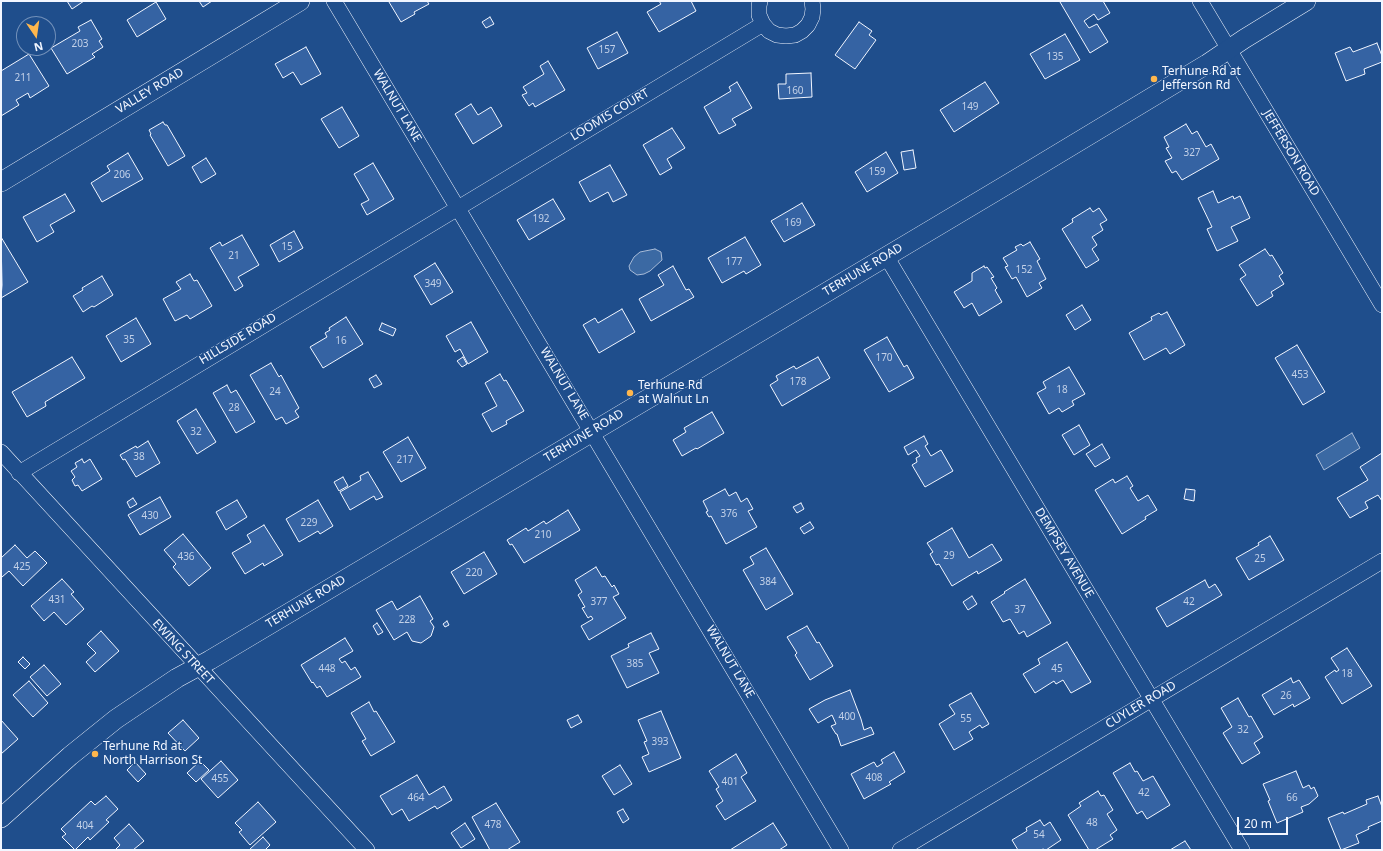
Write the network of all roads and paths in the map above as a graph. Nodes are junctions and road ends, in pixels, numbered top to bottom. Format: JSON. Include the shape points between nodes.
{"nodes":[{"id":1,"x":300,"y":1,"type":"edge"},
{"id":2,"x":334,"y":1,"type":"edge"},
{"id":3,"x":760,"y":1,"type":"edge"},
{"id":4,"x":812,"y":1,"type":"edge"},
{"id":5,"x":1200,"y":1,"type":"edge"},
{"id":6,"x":1306,"y":1,"type":"edge"},
{"id":7,"x":763,"y":24,"type":"junction"},
{"id":8,"x":1229,"y":49,"type":"junction"},
{"id":9,"x":1,"y":182,"type":"edge"},
{"id":10,"x":458,"y":206,"type":"junction"},
{"id":11,"x":886,"y":256,"type":"junction"},
{"id":12,"x":1382,"y":305,"type":"edge"},
{"id":13,"x":592,"y":432,"type":"junction"},
{"id":14,"x":1,"y":452,"type":"edge"},
{"id":15,"x":19,"y":472,"type":"junction"},
{"id":16,"x":1382,"y":561,"type":"edge"},
{"id":17,"x":197,"y":667,"type":"junction"},
{"id":18,"x":1151,"y":699,"type":"junction"},
{"id":19,"x":1,"y":818,"type":"edge"},
{"id":20,"x":367,"y":850,"type":"edge"},
{"id":21,"x":841,"y":850,"type":"edge"},
{"id":22,"x":900,"y":850,"type":"edge"},
{"id":23,"x":1242,"y":850,"type":"edge"}],
"edges":[{"from":1,"to":9,"type":"street","name":"VALLEY ROAD"},
{"from":2,"to":10,"type":"street","name":"WALNUT LANE"},
{"from":3,"to":7,"type":"street","via":[[759,15]]},
{"from":4,"to":7,"type":"street","via":[[812,17],[808,25],[795,35],[777,35]]},
{"from":5,"to":8,"type":"street","name":"JEFFERSON ROAD"},
{"from":6,"to":8,"type":"street","name":"TERHUNE ROAD"},
{"from":7,"to":10,"type":"street","name":"LOOMIS COURT"},
{"from":8,"to":11,"type":"street","name":"TERHUNE ROAD"},
{"from":8,"to":12,"type":"street","name":"JEFFERSON ROAD"},
{"from":10,"to":13,"type":"street","name":"WALNUT LANE"},
{"from":10,"to":15,"type":"street","name":"HILLSIDE ROAD"},
{"from":11,"to":13,"type":"street","name":"TERHUNE ROAD"},
{"from":11,"to":18,"type":"street","name":"DEMPSEY AVENUE"},
{"from":13,"to":17,"type":"street","name":"TERHUNE ROAD"},
{"from":13,"to":21,"type":"street","name":"WALNUT LANE"},
{"from":14,"to":15,"type":"street","name":"EWING STREET"},
{"from":15,"to":17,"type":"street","name":"EWING STREET"},
{"from":16,"to":18,"type":"street","name":"CUYLER ROAD"},
{"from":17,"to":19,"type":"street","name":"TERHUNE ROAD","via":[[116,719]]},
{"from":17,"to":20,"type":"street","name":"EWING STREET"},
{"from":18,"to":22,"type":"street","name":"CUYLER ROAD"},
{"from":18,"to":23,"type":"street","name":"DEMPSEY AVENUE"}]}
